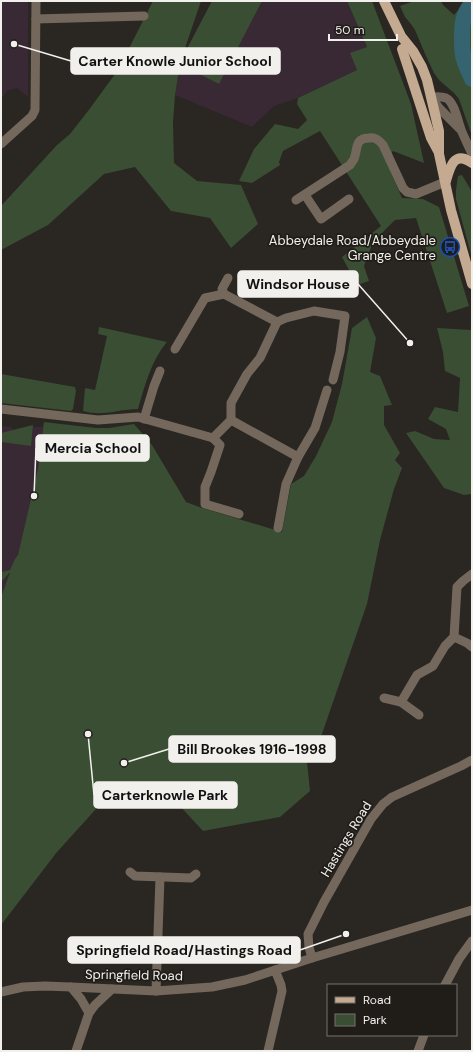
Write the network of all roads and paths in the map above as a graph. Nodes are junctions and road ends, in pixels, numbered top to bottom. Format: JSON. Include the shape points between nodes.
{"nodes":[{"id":1,"x":36,"y":1,"type":"edge"},
{"id":2,"x":384,"y":1,"type":"edge"},
{"id":3,"x":144,"y":16,"type":"dead end"},
{"id":4,"x":36,"y":19,"type":"junction"},
{"id":5,"x":401,"y":36,"type":"junction"},
{"id":6,"x":402,"y":49,"type":"junction"},
{"id":7,"x":414,"y":84,"type":"junction"},
{"id":8,"x":431,"y":98,"type":"junction"},
{"id":9,"x":422,"y":109,"type":"junction"},
{"id":10,"x":427,"y":124,"type":"junction"},
{"id":11,"x":1,"y":144,"type":"edge"},
{"id":12,"x":439,"y":154,"type":"junction"},
{"id":13,"x":472,"y":154,"type":"edge"},
{"id":14,"x":472,"y":163,"type":"edge"},
{"id":15,"x":445,"y":182,"type":"junction"},
{"id":16,"x":305,"y":195,"type":"junction"},
{"id":17,"x":349,"y":199,"type":"dead end"},
{"id":18,"x":296,"y":200,"type":"dead end"},
{"id":19,"x":228,"y":278,"type":"dead end"},
{"id":20,"x":472,"y":284,"type":"edge"},
{"id":21,"x":224,"y":294,"type":"junction"},
{"id":22,"x":277,"y":322,"type":"junction"},
{"id":23,"x":175,"y":349,"type":"dead end"},
{"id":24,"x":160,"y":371,"type":"dead end"},
{"id":25,"x":333,"y":380,"type":"dead end"},
{"id":26,"x":326,"y":390,"type":"dead end"},
{"id":27,"x":1,"y":409,"type":"edge"},
{"id":28,"x":144,"y":419,"type":"junction"},
{"id":29,"x":231,"y":420,"type":"junction"},
{"id":30,"x":213,"y":438,"type":"junction"},
{"id":31,"x":298,"y":457,"type":"junction"},
{"id":32,"x":239,"y":514,"type":"dead end"},
{"id":33,"x":278,"y":528,"type":"dead end"},
{"id":34,"x":472,"y":574,"type":"edge"},
{"id":35,"x":454,"y":637,"type":"junction"},
{"id":36,"x":472,"y":647,"type":"edge"},
{"id":37,"x":384,"y":698,"type":"dead end"},
{"id":38,"x":401,"y":702,"type":"junction"},
{"id":39,"x":419,"y":715,"type":"dead end"},
{"id":40,"x":472,"y":760,"type":"edge"},
{"id":41,"x":130,"y":872,"type":"dead end"},
{"id":42,"x":196,"y":874,"type":"dead end"},
{"id":43,"x":160,"y":877,"type":"junction"},
{"id":44,"x":472,"y":910,"type":"edge"},
{"id":45,"x":472,"y":941,"type":"edge"},
{"id":46,"x":312,"y":958,"type":"junction"},
{"id":47,"x":275,"y":970,"type":"junction"},
{"id":48,"x":446,"y":984,"type":"edge"},
{"id":49,"x":71,"y":987,"type":"junction"},
{"id":50,"x":112,"y":989,"type":"junction"},
{"id":51,"x":156,"y":991,"type":"junction"},
{"id":52,"x":1,"y":992,"type":"edge"},
{"id":53,"x":89,"y":1013,"type":"junction"},
{"id":54,"x":424,"y":1036,"type":"edge"},
{"id":55,"x":76,"y":1051,"type":"edge"},
{"id":56,"x":268,"y":1051,"type":"edge"},
{"id":57,"x":418,"y":1051,"type":"edge"}],
"edges":[{"from":1,"to":4,"type":"street"},
{"from":2,"to":5,"type":"main road"},
{"from":3,"to":4,"type":"street"},
{"from":4,"to":11,"type":"street","via":[[35,110],[32,116]]},
{"from":5,"to":6,"type":"main road"},
{"from":5,"to":8,"type":"main road","via":[[422,67],[428,80]]},
{"from":6,"to":7,"type":"main road"},
{"from":6,"to":10,"type":"main road","via":[[401,65],[418,116]]},
{"from":7,"to":8,"type":"main road"},
{"from":7,"to":9,"type":"main road"},
{"from":8,"to":9,"type":"main road"},
{"from":8,"to":12,"type":"main road","via":[[439,131]]},
{"from":8,"to":13,"type":"street","via":[[461,130]]},
{"from":9,"to":10,"type":"main road"},
{"from":10,"to":12,"type":"main road"},
{"from":12,"to":15,"type":"main road"},
{"from":14,"to":15,"type":"main road","via":[[466,159],[453,161]]},
{"from":15,"to":16,"type":"street","via":[[416,194],[407,192],[383,145],[379,140],[366,138],[357,144],[354,159],[350,164]]},
{"from":15,"to":20,"type":"main road"},
{"from":16,"to":17,"type":"street","via":[[321,219]]},
{"from":16,"to":18,"type":"street"},
{"from":19,"to":21,"type":"street","via":[[222,289]]},
{"from":21,"to":22,"type":"street"},
{"from":21,"to":23,"type":"street","via":[[205,298]]},
{"from":22,"to":25,"type":"street","via":[[314,311],[345,316]]},
{"from":22,"to":29,"type":"street","via":[[260,358],[247,374],[231,403]]},
{"from":24,"to":28,"type":"street"},
{"from":26,"to":31,"type":"street","via":[[315,428]]},
{"from":27,"to":28,"type":"street","via":[[98,420],[138,417]]},
{"from":28,"to":30,"type":"street"},
{"from":29,"to":30,"type":"street"},
{"from":29,"to":31,"type":"street"},
{"from":30,"to":32,"type":"street","via":[[220,445],[205,487],[205,504]]},
{"from":31,"to":33,"type":"street","via":[[286,484]]},
{"from":34,"to":35,"type":"street","via":[[457,587]]},
{"from":35,"to":36,"type":"street"},
{"from":35,"to":38,"type":"street","via":[[445,646],[433,666],[417,674]]},
{"from":37,"to":38,"type":"street"},
{"from":38,"to":39,"type":"street"},
{"from":40,"to":46,"type":"street","name":"Hastings Road","via":[[392,797],[375,814],[308,934]]},
{"from":41,"to":43,"type":"street","via":[[135,876]]},
{"from":42,"to":43,"type":"street","via":[[191,878]]},
{"from":43,"to":51,"type":"street"},
{"from":44,"to":46,"type":"street","name":"Springfield Road"},
{"from":45,"to":48,"type":"street"},
{"from":46,"to":47,"type":"street","name":"Springfield Road"},
{"from":47,"to":51,"type":"street","name":"Springfield Road","via":[[212,987]]},
{"from":47,"to":56,"type":"street","via":[[282,991]]},
{"from":49,"to":50,"type":"street","name":"Springfield Road"},
{"from":49,"to":52,"type":"street","name":"Springfield Road","via":[[22,987]]},
{"from":49,"to":53,"type":"street"},
{"from":50,"to":51,"type":"street","name":"Springfield Road"},
{"from":50,"to":53,"type":"street"},
{"from":53,"to":55,"type":"street"},
{"from":54,"to":57,"type":"street"}]}
